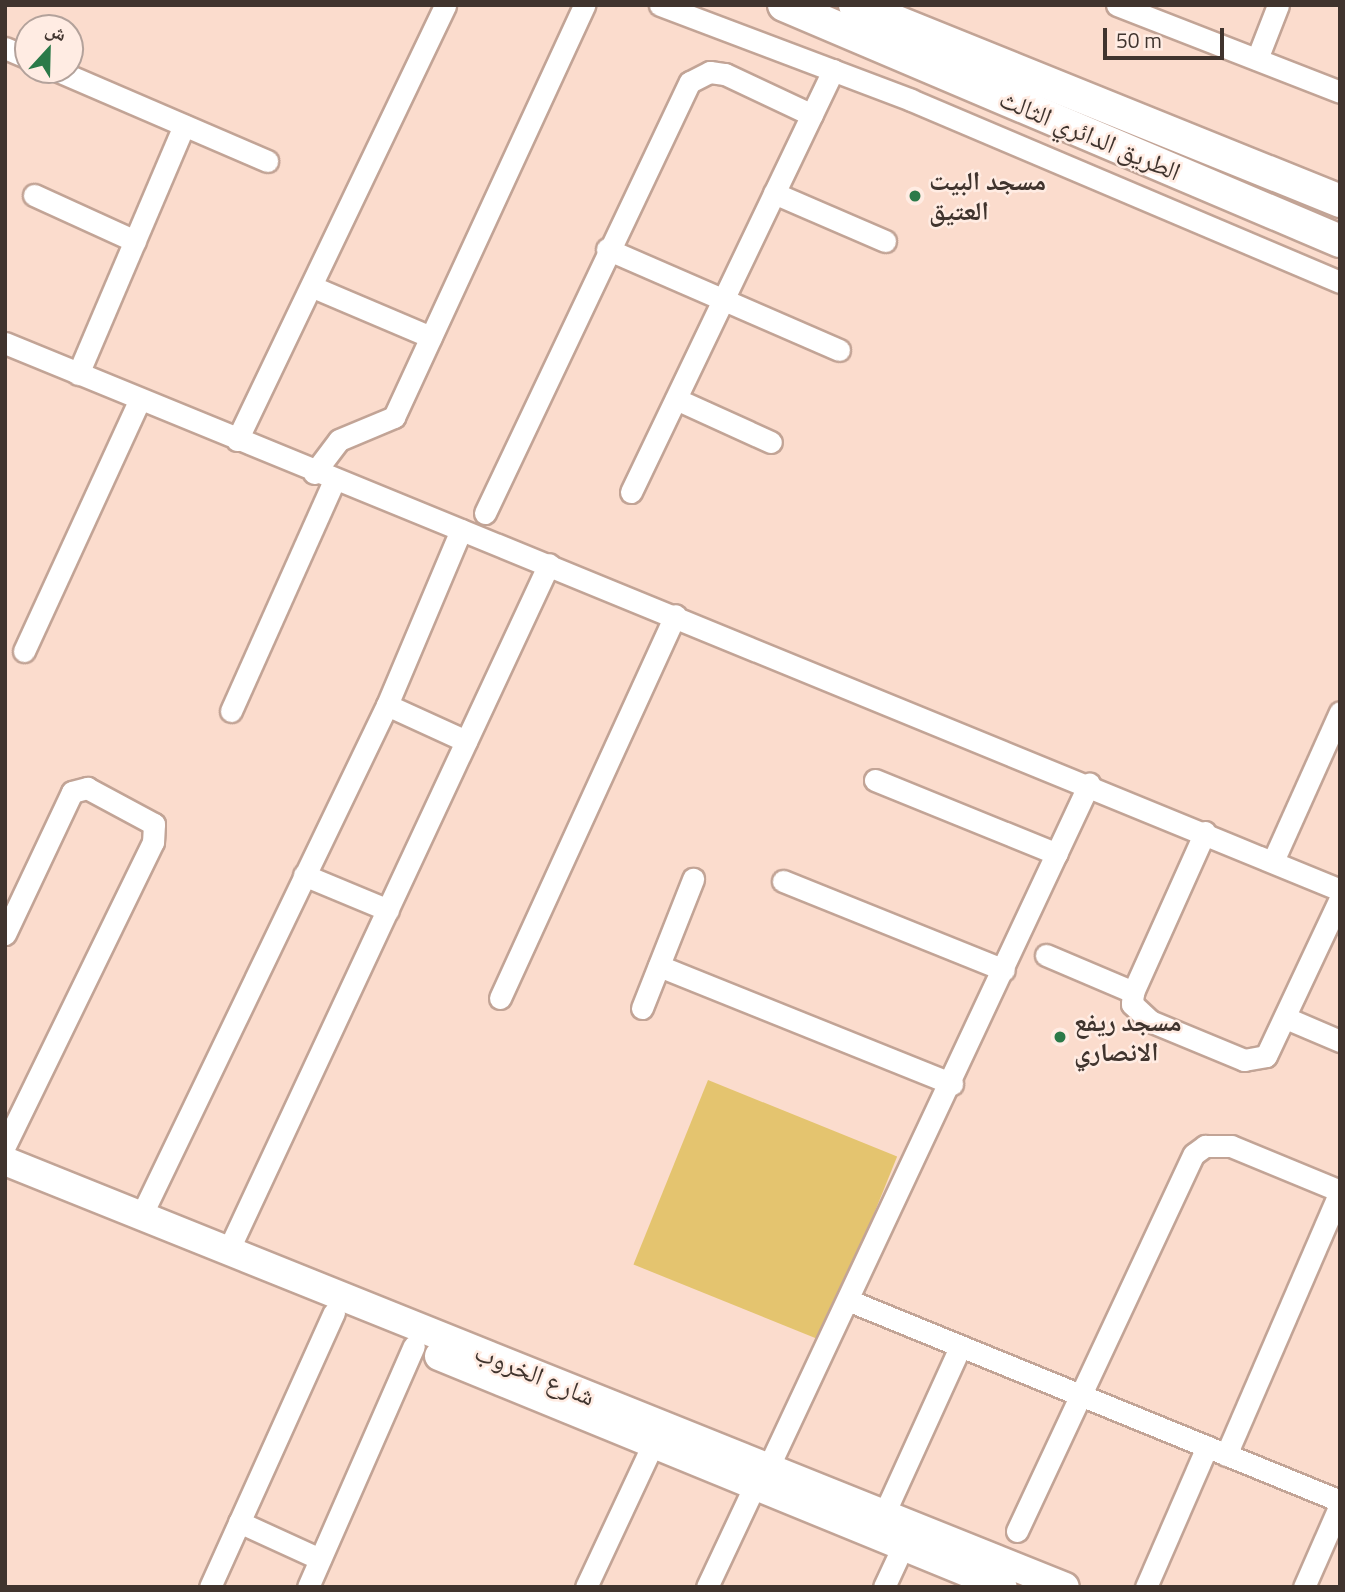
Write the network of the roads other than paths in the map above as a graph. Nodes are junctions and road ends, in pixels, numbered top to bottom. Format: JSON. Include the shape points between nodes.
{"nodes":[{"id":1,"x":445,"y":5,"type":"edge"},
{"id":2,"x":584,"y":5,"type":"edge"},
{"id":3,"x":660,"y":5,"type":"edge"},
{"id":4,"x":771,"y":5,"type":"edge"},
{"id":5,"x":784,"y":5,"type":"edge"},
{"id":6,"x":1117,"y":5,"type":"edge"},
{"id":7,"x":1278,"y":5,"type":"edge"},
{"id":8,"x":1143,"y":10,"type":"edge"},
{"id":9,"x":848,"y":17,"type":"edge"},
{"id":10,"x":1257,"y":59,"type":"junction"},
{"id":11,"x":833,"y":70,"type":"junction"},
{"id":12,"x":84,"y":82,"type":"edge"},
{"id":13,"x":1340,"y":92,"type":"edge"},
{"id":14,"x":812,"y":115,"type":"junction"},
{"id":15,"x":184,"y":126,"type":"junction"},
{"id":16,"x":267,"y":161,"type":"dead end"},
{"id":17,"x":774,"y":193,"type":"junction"},
{"id":18,"x":34,"y":195,"type":"dead end"},
{"id":19,"x":1340,"y":201,"type":"edge"},
{"id":20,"x":135,"y":241,"type":"junction"},
{"id":21,"x":885,"y":241,"type":"dead end"},
{"id":22,"x":1340,"y":241,"type":"edge"},
{"id":23,"x":607,"y":249,"type":"junction"},
{"id":24,"x":1340,"y":282,"type":"edge"},
{"id":25,"x":313,"y":287,"type":"junction"},
{"id":26,"x":723,"y":300,"type":"junction"},
{"id":27,"x":431,"y":337,"type":"junction"},
{"id":28,"x":5,"y":343,"type":"edge"},
{"id":29,"x":839,"y":350,"type":"dead end"},
{"id":30,"x":78,"y":374,"type":"junction"},
{"id":31,"x":140,"y":399,"type":"junction"},
{"id":32,"x":676,"y":399,"type":"junction"},
{"id":33,"x":237,"y":440,"type":"junction"},
{"id":34,"x":771,"y":442,"type":"dead end"},
{"id":35,"x":324,"y":477,"type":"junction"},
{"id":36,"x":631,"y":492,"type":"dead end"},
{"id":37,"x":485,"y":513,"type":"dead end"},
{"id":38,"x":461,"y":530,"type":"junction"},
{"id":39,"x":549,"y":564,"type":"junction"},
{"id":40,"x":675,"y":615,"type":"junction"},
{"id":41,"x":24,"y":651,"type":"dead end"},
{"id":42,"x":387,"y":705,"type":"junction"},
{"id":43,"x":231,"y":711,"type":"dead end"},
{"id":44,"x":1340,"y":712,"type":"edge"},
{"id":45,"x":1334,"y":740,"type":"edge"},
{"id":46,"x":466,"y":741,"type":"junction"},
{"id":47,"x":874,"y":780,"type":"dead end"},
{"id":48,"x":1089,"y":784,"type":"junction"},
{"id":49,"x":1205,"y":832,"type":"junction"},
{"id":50,"x":1057,"y":854,"type":"junction"},
{"id":51,"x":1273,"y":861,"type":"junction"},
{"id":52,"x":304,"y":875,"type":"junction"},
{"id":53,"x":693,"y":878,"type":"dead end"},
{"id":54,"x":783,"y":881,"type":"dead end"},
{"id":55,"x":1340,"y":890,"type":"edge"},
{"id":56,"x":1340,"y":899,"type":"edge"},
{"id":57,"x":388,"y":910,"type":"junction"},
{"id":58,"x":5,"y":934,"type":"edge"},
{"id":59,"x":1046,"y":955,"type":"dead end"},
{"id":60,"x":659,"y":966,"type":"junction"},
{"id":61,"x":1003,"y":970,"type":"junction"},
{"id":62,"x":1133,"y":992,"type":"junction"},
{"id":63,"x":500,"y":998,"type":"dead end"},
{"id":64,"x":642,"y":1008,"type":"dead end"},
{"id":65,"x":1286,"y":1018,"type":"junction"},
{"id":66,"x":1340,"y":1041,"type":"edge"},
{"id":67,"x":952,"y":1084,"type":"junction"},
{"id":68,"x":5,"y":1146,"type":"edge"},
{"id":69,"x":5,"y":1161,"type":"edge"},
{"id":70,"x":5,"y":1179,"type":"edge"},
{"id":71,"x":1340,"y":1192,"type":"edge"},
{"id":72,"x":141,"y":1216,"type":"junction"},
{"id":73,"x":228,"y":1251,"type":"junction"},
{"id":74,"x":850,"y":1301,"type":"junction"},
{"id":75,"x":334,"y":1313,"type":"junction"},
{"id":76,"x":414,"y":1346,"type":"junction"},
{"id":77,"x":960,"y":1347,"type":"junction"},
{"id":78,"x":1080,"y":1396,"type":"junction"},
{"id":79,"x":653,"y":1444,"type":"junction"},
{"id":80,"x":1217,"y":1451,"type":"junction"},
{"id":81,"x":762,"y":1477,"type":"junction"},
{"id":82,"x":1340,"y":1503,"type":"edge"},
{"id":83,"x":884,"y":1514,"type":"junction"},
{"id":84,"x":239,"y":1522,"type":"junction"},
{"id":85,"x":1017,"y":1531,"type":"dead end"},
{"id":86,"x":903,"y":1546,"type":"junction"},
{"id":87,"x":320,"y":1559,"type":"junction"},
{"id":88,"x":210,"y":1587,"type":"edge"},
{"id":89,"x":308,"y":1587,"type":"edge"},
{"id":90,"x":586,"y":1587,"type":"edge"},
{"id":91,"x":707,"y":1587,"type":"edge"},
{"id":92,"x":884,"y":1587,"type":"edge"},
{"id":93,"x":1003,"y":1587,"type":"edge"},
{"id":94,"x":1065,"y":1587,"type":"edge"},
{"id":95,"x":1146,"y":1587,"type":"edge"},
{"id":96,"x":1304,"y":1587,"type":"edge"}],
"edges":[{"from":1,"to":25,"type":"street"},
{"from":2,"to":27,"type":"street"},
{"from":3,"to":11,"type":"street"},
{"from":4,"to":9,"type":"main road"},
{"from":5,"to":9,"type":"highway"},
{"from":6,"to":8,"type":"street"},
{"from":7,"to":10,"type":"street"},
{"from":8,"to":10,"type":"street"},
{"from":9,"to":19,"type":"highway","name":"الطريق الدائري الثالث"},
{"from":9,"to":22,"type":"highway","name":"الطريق الدائري الثالث"},
{"from":10,"to":13,"type":"street"},
{"from":11,"to":14,"type":"street"},
{"from":11,"to":24,"type":"street"},
{"from":12,"to":15,"type":"street"},
{"from":14,"to":17,"type":"street"},
{"from":14,"to":23,"type":"street","via":[[725,74],[696,78]]},
{"from":15,"to":16,"type":"street"},
{"from":15,"to":20,"type":"street"},
{"from":17,"to":21,"type":"street"},
{"from":17,"to":26,"type":"street"},
{"from":18,"to":20,"type":"street"},
{"from":20,"to":30,"type":"street"},
{"from":23,"to":26,"type":"street"},
{"from":23,"to":37,"type":"street"},
{"from":25,"to":27,"type":"street"},
{"from":25,"to":33,"type":"street"},
{"from":26,"to":29,"type":"street"},
{"from":26,"to":32,"type":"street"},
{"from":27,"to":35,"type":"street","via":[[390,422],[339,440]]},
{"from":28,"to":30,"type":"street"},
{"from":30,"to":31,"type":"street"},
{"from":31,"to":33,"type":"street"},
{"from":31,"to":41,"type":"street"},
{"from":32,"to":34,"type":"street"},
{"from":32,"to":36,"type":"street"},
{"from":33,"to":35,"type":"street"},
{"from":35,"to":38,"type":"street"},
{"from":35,"to":43,"type":"street"},
{"from":38,"to":39,"type":"street"},
{"from":38,"to":42,"type":"street"},
{"from":39,"to":40,"type":"street"},
{"from":39,"to":46,"type":"street"},
{"from":40,"to":48,"type":"street"},
{"from":40,"to":63,"type":"street"},
{"from":42,"to":46,"type":"street"},
{"from":42,"to":52,"type":"street"},
{"from":44,"to":45,"type":"street"},
{"from":45,"to":51,"type":"street"},
{"from":46,"to":57,"type":"street"},
{"from":47,"to":50,"type":"street"},
{"from":48,"to":49,"type":"street"},
{"from":48,"to":50,"type":"street"},
{"from":49,"to":51,"type":"street"},
{"from":49,"to":62,"type":"street"},
{"from":50,"to":61,"type":"street"},
{"from":51,"to":55,"type":"street"},
{"from":52,"to":57,"type":"street"},
{"from":52,"to":72,"type":"street"},
{"from":53,"to":60,"type":"street"},
{"from":54,"to":61,"type":"street"},
{"from":56,"to":65,"type":"street"},
{"from":57,"to":73,"type":"street"},
{"from":58,"to":68,"type":"street","via":[[72,792],[87,788],[154,824],[148,852]]},
{"from":59,"to":62,"type":"street"},
{"from":60,"to":64,"type":"street"},
{"from":60,"to":67,"type":"street"},
{"from":61,"to":67,"type":"street"},
{"from":62,"to":65,"type":"street","via":[[1139,1015],[1244,1060],[1266,1056]]},
{"from":65,"to":66,"type":"street"},
{"from":67,"to":74,"type":"street"},
{"from":69,"to":72,"type":"main road","name":"شارع الخروب"},
{"from":70,"to":75,"type":"main road","name":"شارع الخروب"},
{"from":71,"to":78,"type":"street","via":[[1231,1146],[1205,1146],[1194,1154]]},
{"from":71,"to":80,"type":"street"},
{"from":72,"to":73,"type":"main road","name":"شارع الخروب"},
{"from":73,"to":81,"type":"main road","name":"شارع الخروب"},
{"from":74,"to":77,"type":"street"},
{"from":74,"to":81,"type":"street"},
{"from":75,"to":76,"type":"main road","name":"شارع الخروب"},
{"from":75,"to":84,"type":"street"},
{"from":76,"to":79,"type":"main road","name":"شارع الخروب"},
{"from":76,"to":87,"type":"street"},
{"from":77,"to":78,"type":"street"},
{"from":77,"to":83,"type":"street"},
{"from":78,"to":80,"type":"street"},
{"from":78,"to":85,"type":"street"},
{"from":79,"to":81,"type":"main road","name":"شارع الخروب"},
{"from":79,"to":90,"type":"street"},
{"from":80,"to":82,"type":"street"},
{"from":80,"to":95,"type":"street"},
{"from":81,"to":83,"type":"main road","name":"شارع الخروب"},
{"from":81,"to":86,"type":"main road","name":"شارع الخروب"},
{"from":81,"to":91,"type":"street"},
{"from":82,"to":96,"type":"street"},
{"from":83,"to":94,"type":"main road","name":"شارع الخروب"},
{"from":84,"to":87,"type":"street"},
{"from":84,"to":88,"type":"street"},
{"from":86,"to":92,"type":"street"},
{"from":86,"to":93,"type":"main road","name":"شارع الخروب"},
{"from":87,"to":89,"type":"street"}]}
